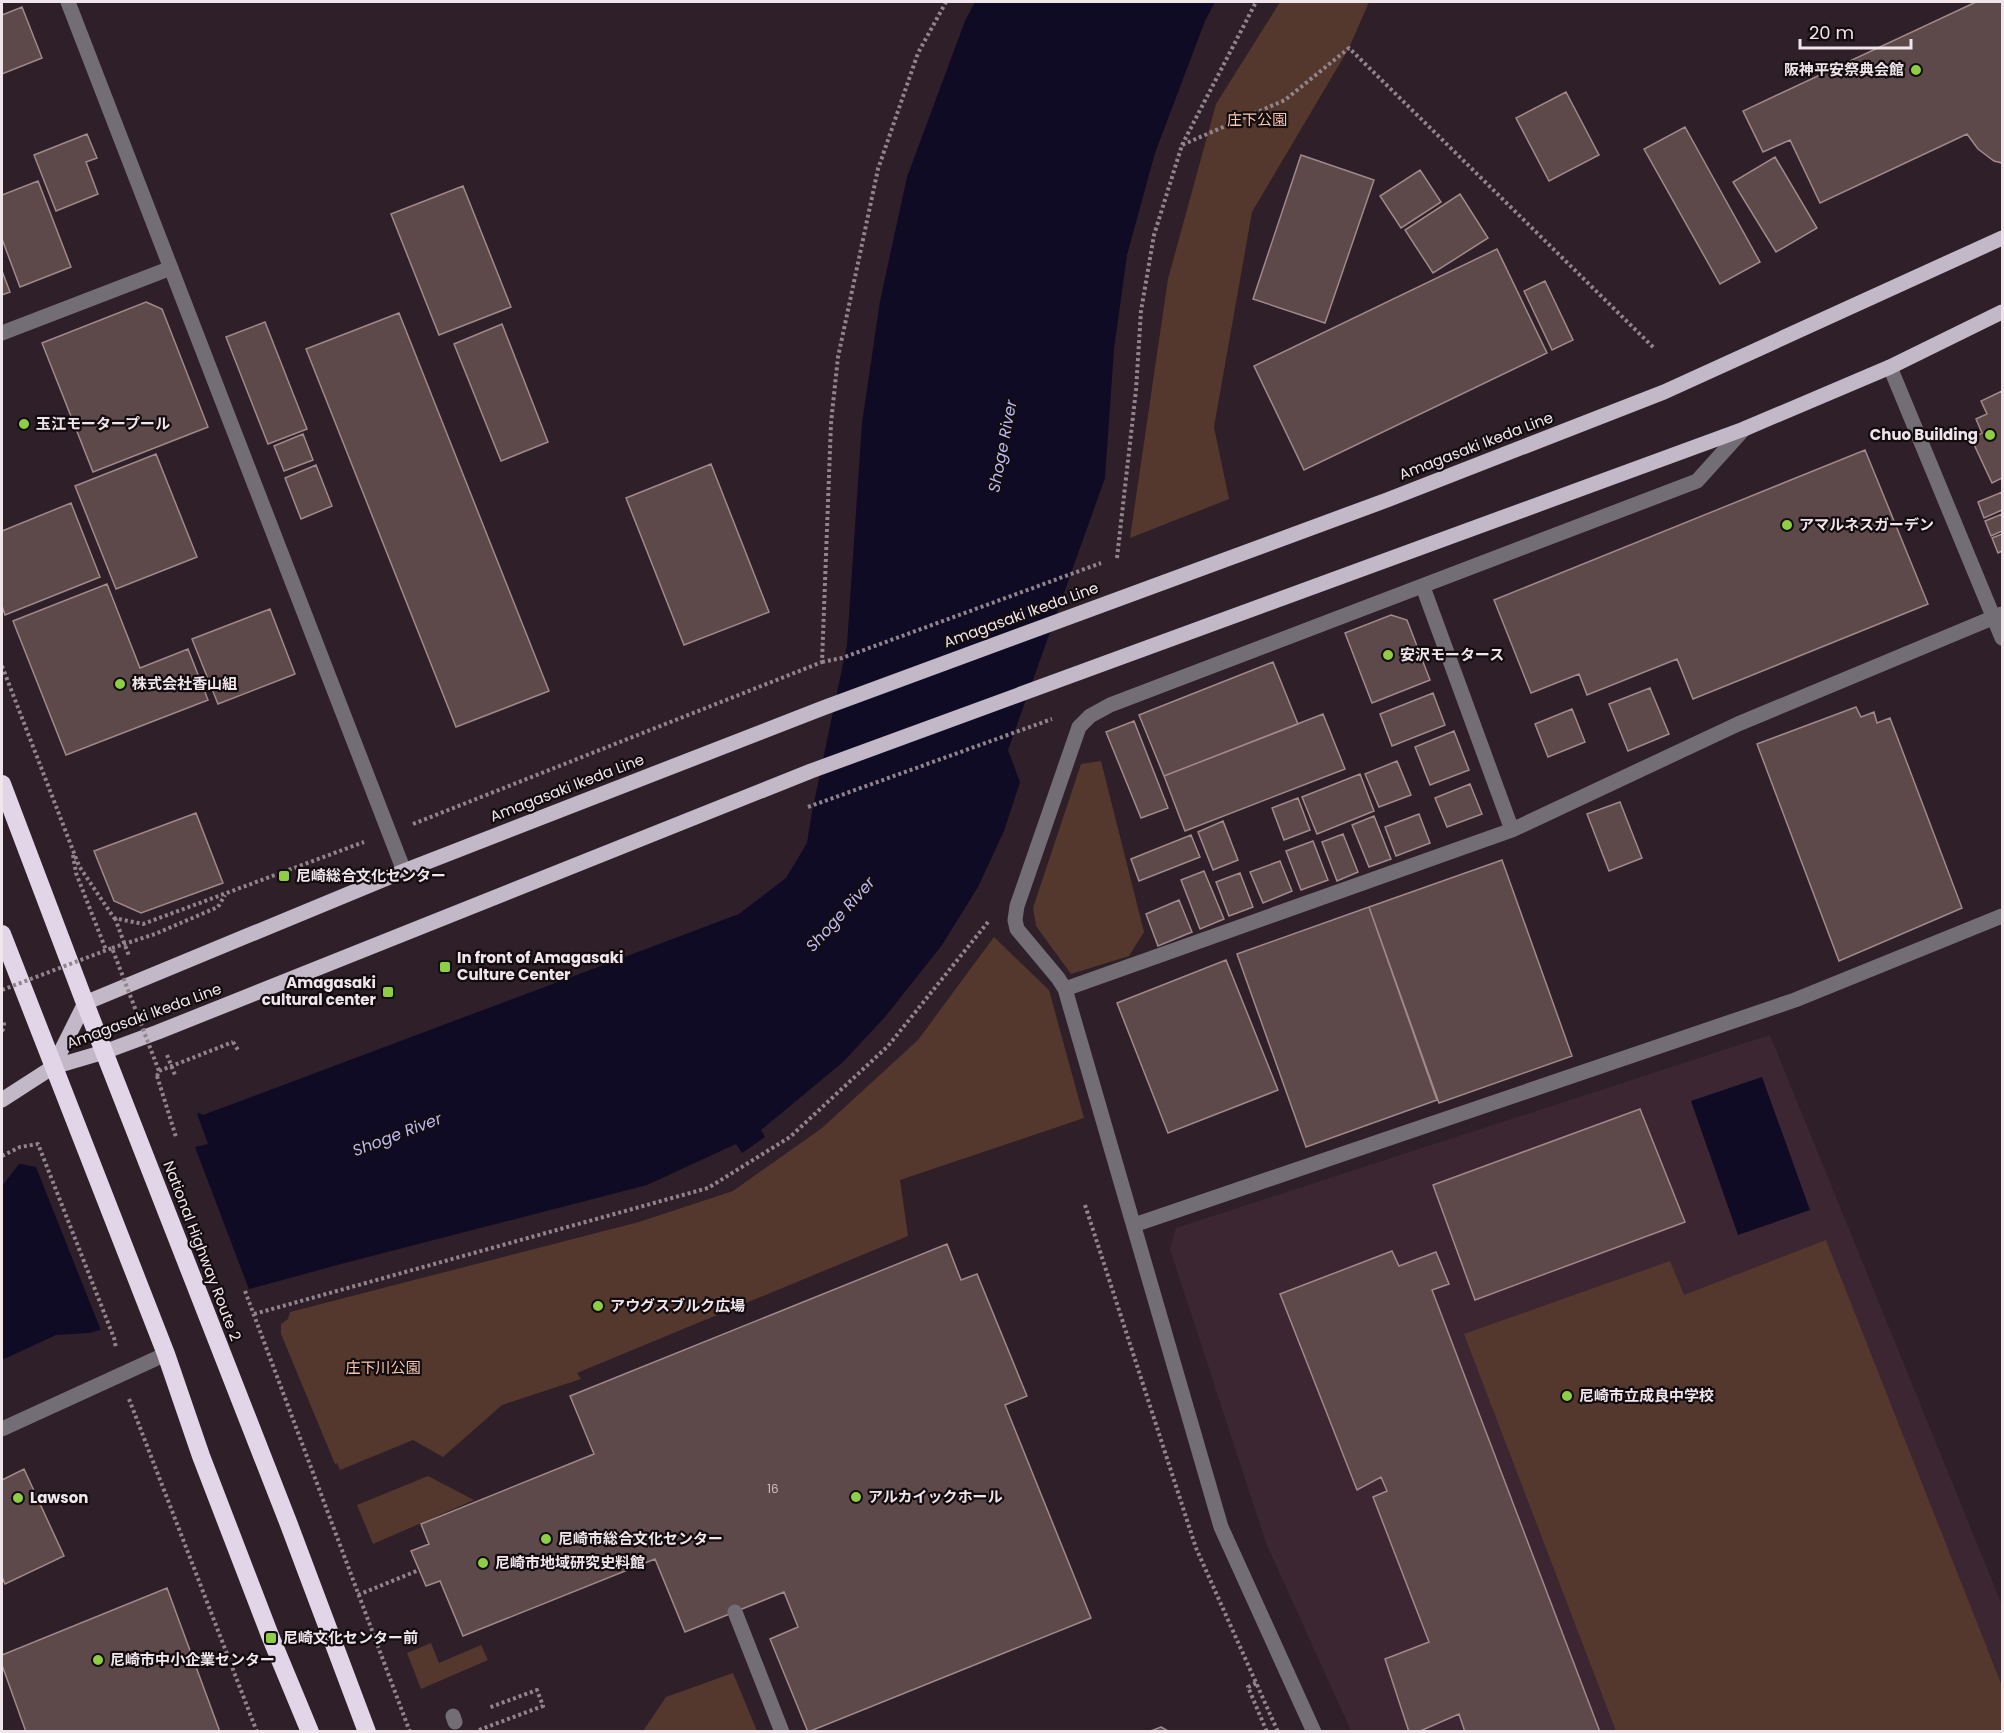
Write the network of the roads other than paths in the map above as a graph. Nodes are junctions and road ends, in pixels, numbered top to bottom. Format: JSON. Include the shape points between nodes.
{"nodes":[{"id":1,"x":68,"y":2,"type":"edge"},
{"id":2,"x":2002,"y":238,"type":"edge"},
{"id":3,"x":171,"y":268,"type":"junction"},
{"id":4,"x":2002,"y":312,"type":"edge"},
{"id":5,"x":2,"y":333,"type":"edge"},
{"id":6,"x":1890,"y":367,"type":"junction"},
{"id":7,"x":1744,"y":429,"type":"junction"},
{"id":8,"x":1423,"y":587,"type":"junction"},
{"id":9,"x":1998,"y":615,"type":"edge"},
{"id":10,"x":2002,"y":638,"type":"edge"},
{"id":11,"x":2,"y":784,"type":"edge"},
{"id":12,"x":1512,"y":830,"type":"junction"},
{"id":13,"x":404,"y":871,"type":"junction"},
{"id":14,"x":2002,"y":916,"type":"edge"},
{"id":15,"x":2,"y":934,"type":"edge"},
{"id":16,"x":1065,"y":989,"type":"junction"},
{"id":17,"x":85,"y":1003,"type":"junction"},
{"id":18,"x":104,"y":1052,"type":"junction"},
{"id":19,"x":53,"y":1067,"type":"junction"},
{"id":20,"x":2,"y":1100,"type":"edge"},
{"id":21,"x":1134,"y":1224,"type":"junction"},
{"id":22,"x":166,"y":1354,"type":"junction"},
{"id":23,"x":2,"y":1429,"type":"edge"},
{"id":24,"x":735,"y":1612,"type":"dead end"},
{"id":25,"x":310,"y":1731,"type":"edge"},
{"id":26,"x":367,"y":1731,"type":"edge"},
{"id":27,"x":782,"y":1731,"type":"edge"},
{"id":28,"x":1314,"y":1731,"type":"edge"}],
"edges":[{"from":1,"to":3,"type":"street"},
{"from":2,"to":13,"type":"main road","name":"Amagasaki Ikeda Line","via":[[1664,392],[1376,504],[823,708]]},
{"from":3,"to":5,"type":"street"},
{"from":3,"to":13,"type":"street"},
{"from":4,"to":6,"type":"main road","name":"Amagasaki Ikeda Line"},
{"from":6,"to":7,"type":"main road","name":"Amagasaki Ikeda Line"},
{"from":6,"to":9,"type":"street"},
{"from":7,"to":8,"type":"street","via":[[1697,481]]},
{"from":7,"to":18,"type":"main road","name":"Amagasaki Ikeda Line","via":[[811,771]]},
{"from":8,"to":12,"type":"street"},
{"from":8,"to":16,"type":"street","via":[[1110,705],[1090,716],[1079,728],[1015,920],[1017,929]]},
{"from":9,"to":10,"type":"street"},
{"from":9,"to":12,"type":"street","via":[[1738,724]]},
{"from":11,"to":17,"type":"highway","name":"National Highway Route 2"},
{"from":12,"to":16,"type":"street"},
{"from":13,"to":17,"type":"main road","name":"Amagasaki Ikeda Line"},
{"from":14,"to":21,"type":"street","via":[[1795,1000]]},
{"from":15,"to":19,"type":"highway"},
{"from":16,"to":21,"type":"street"},
{"from":17,"to":18,"type":"highway","name":"National Highway Route 2"},
{"from":17,"to":19,"type":"main road","name":"Amagasaki Ikeda Line"},
{"from":18,"to":19,"type":"main road","name":"Amagasaki Ikeda Line"},
{"from":18,"to":26,"type":"highway","name":"National Highway Route 2"},
{"from":19,"to":20,"type":"main road"},
{"from":19,"to":22,"type":"highway"},
{"from":21,"to":28,"type":"street","via":[[1221,1527]]},
{"from":22,"to":23,"type":"street"},
{"from":22,"to":25,"type":"highway","via":[[228,1528]]},
{"from":24,"to":27,"type":"street"}]}
